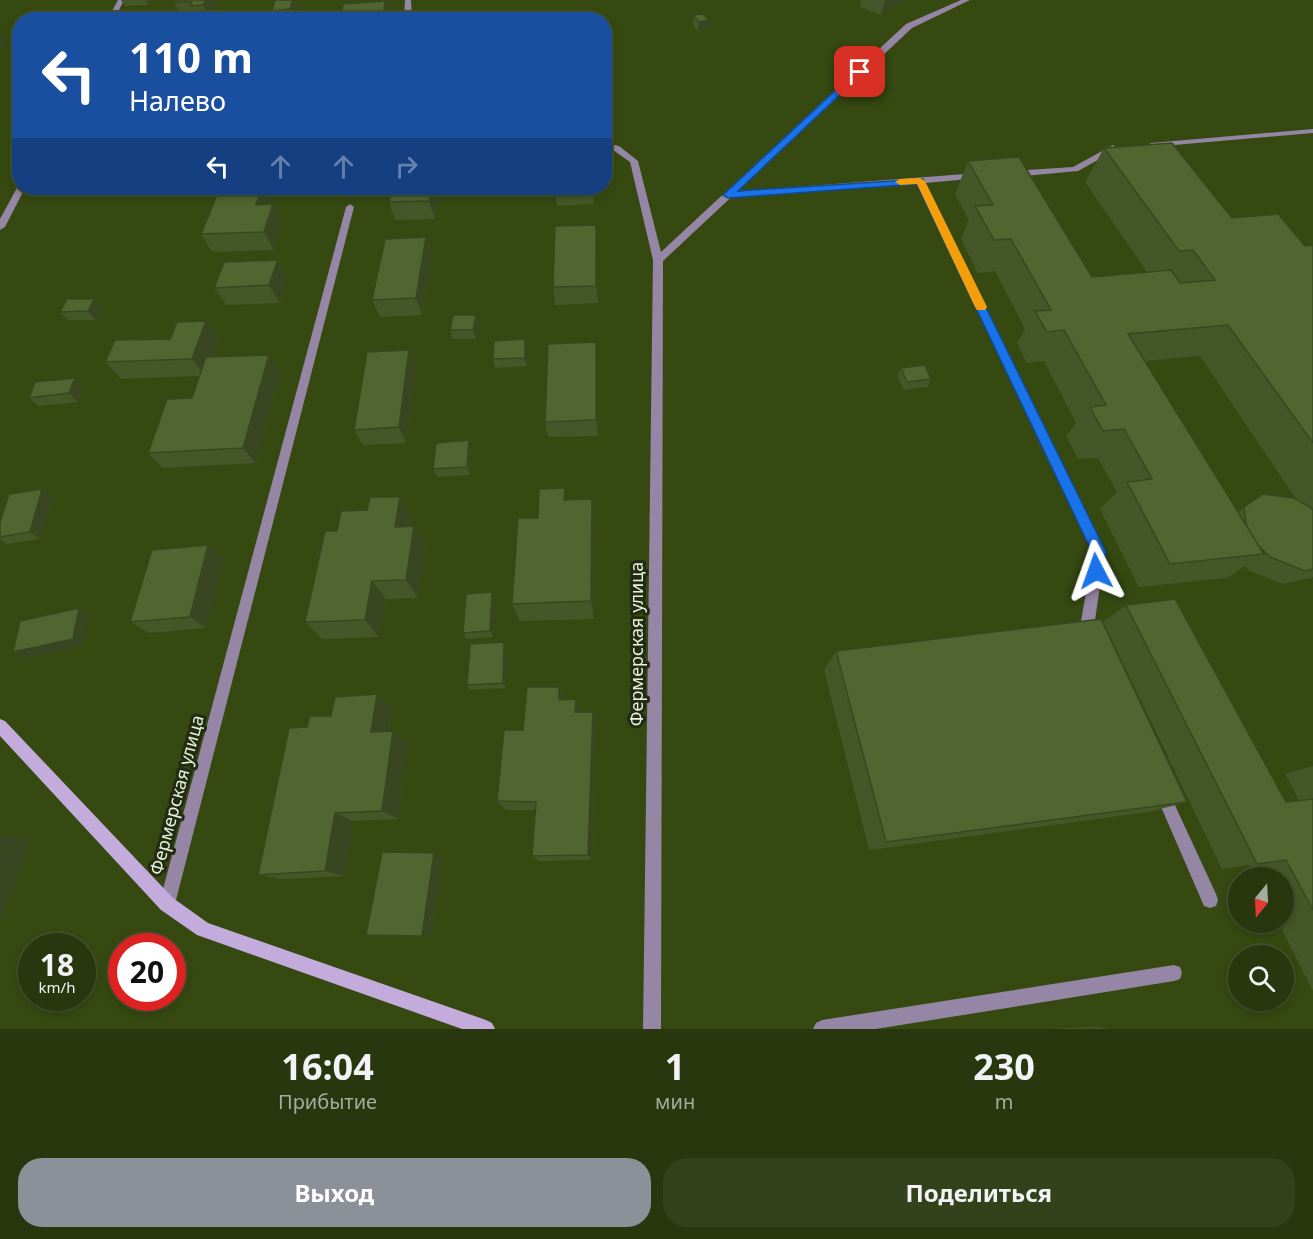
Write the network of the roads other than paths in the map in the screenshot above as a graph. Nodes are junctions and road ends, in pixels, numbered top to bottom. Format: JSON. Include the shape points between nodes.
{"nodes":[{"id":1,"x":967,"y":0,"type":"edge"},
{"id":2,"x":1313,"y":131,"type":"edge"},
{"id":3,"x":1146,"y":146,"type":"edge"},
{"id":4,"x":612,"y":147,"type":"edge"},
{"id":5,"x":1122,"y":148,"type":"edge"},
{"id":6,"x":1004,"y":175,"type":"edge"},
{"id":7,"x":992,"y":176,"type":"edge"},
{"id":8,"x":920,"y":181,"type":"junction"},
{"id":9,"x":17,"y":195,"type":"edge"},
{"id":10,"x":728,"y":195,"type":"junction"},
{"id":11,"x":350,"y":207,"type":"dead end"},
{"id":12,"x":0,"y":227,"type":"edge"},
{"id":13,"x":658,"y":260,"type":"junction"},
{"id":14,"x":1097,"y":649,"type":"edge"},
{"id":15,"x":0,"y":726,"type":"edge"},
{"id":16,"x":1156,"y":780,"type":"edge"},
{"id":17,"x":1210,"y":900,"type":"dead end"},
{"id":18,"x":167,"y":904,"type":"junction"},
{"id":19,"x":1174,"y":973,"type":"dead end"},
{"id":20,"x":486,"y":1029,"type":"edge"},
{"id":21,"x":652,"y":1029,"type":"edge"},
{"id":22,"x":822,"y":1029,"type":"edge"}],
"edges":[{"from":1,"to":10,"type":"street","via":[[909,26]]},
{"from":2,"to":3,"type":"street"},
{"from":4,"to":13,"type":"street","name":"Фермерская улица","via":[[634,161]]},
{"from":5,"to":6,"type":"street","via":[[1110,149],[1075,169]]},
{"from":7,"to":8,"type":"street"},
{"from":8,"to":10,"type":"street"},
{"from":8,"to":14,"type":"street","via":[[1099,552],[1087,627]]},
{"from":9,"to":12,"type":"street"},
{"from":10,"to":13,"type":"street"},
{"from":11,"to":18,"type":"street","name":"Фермерская улица"},
{"from":13,"to":21,"type":"street","name":"Фермерская улица"},
{"from":15,"to":18,"type":"street"},
{"from":16,"to":17,"type":"street"},
{"from":18,"to":20,"type":"street","via":[[203,929]]},
{"from":19,"to":22,"type":"street"}]}
